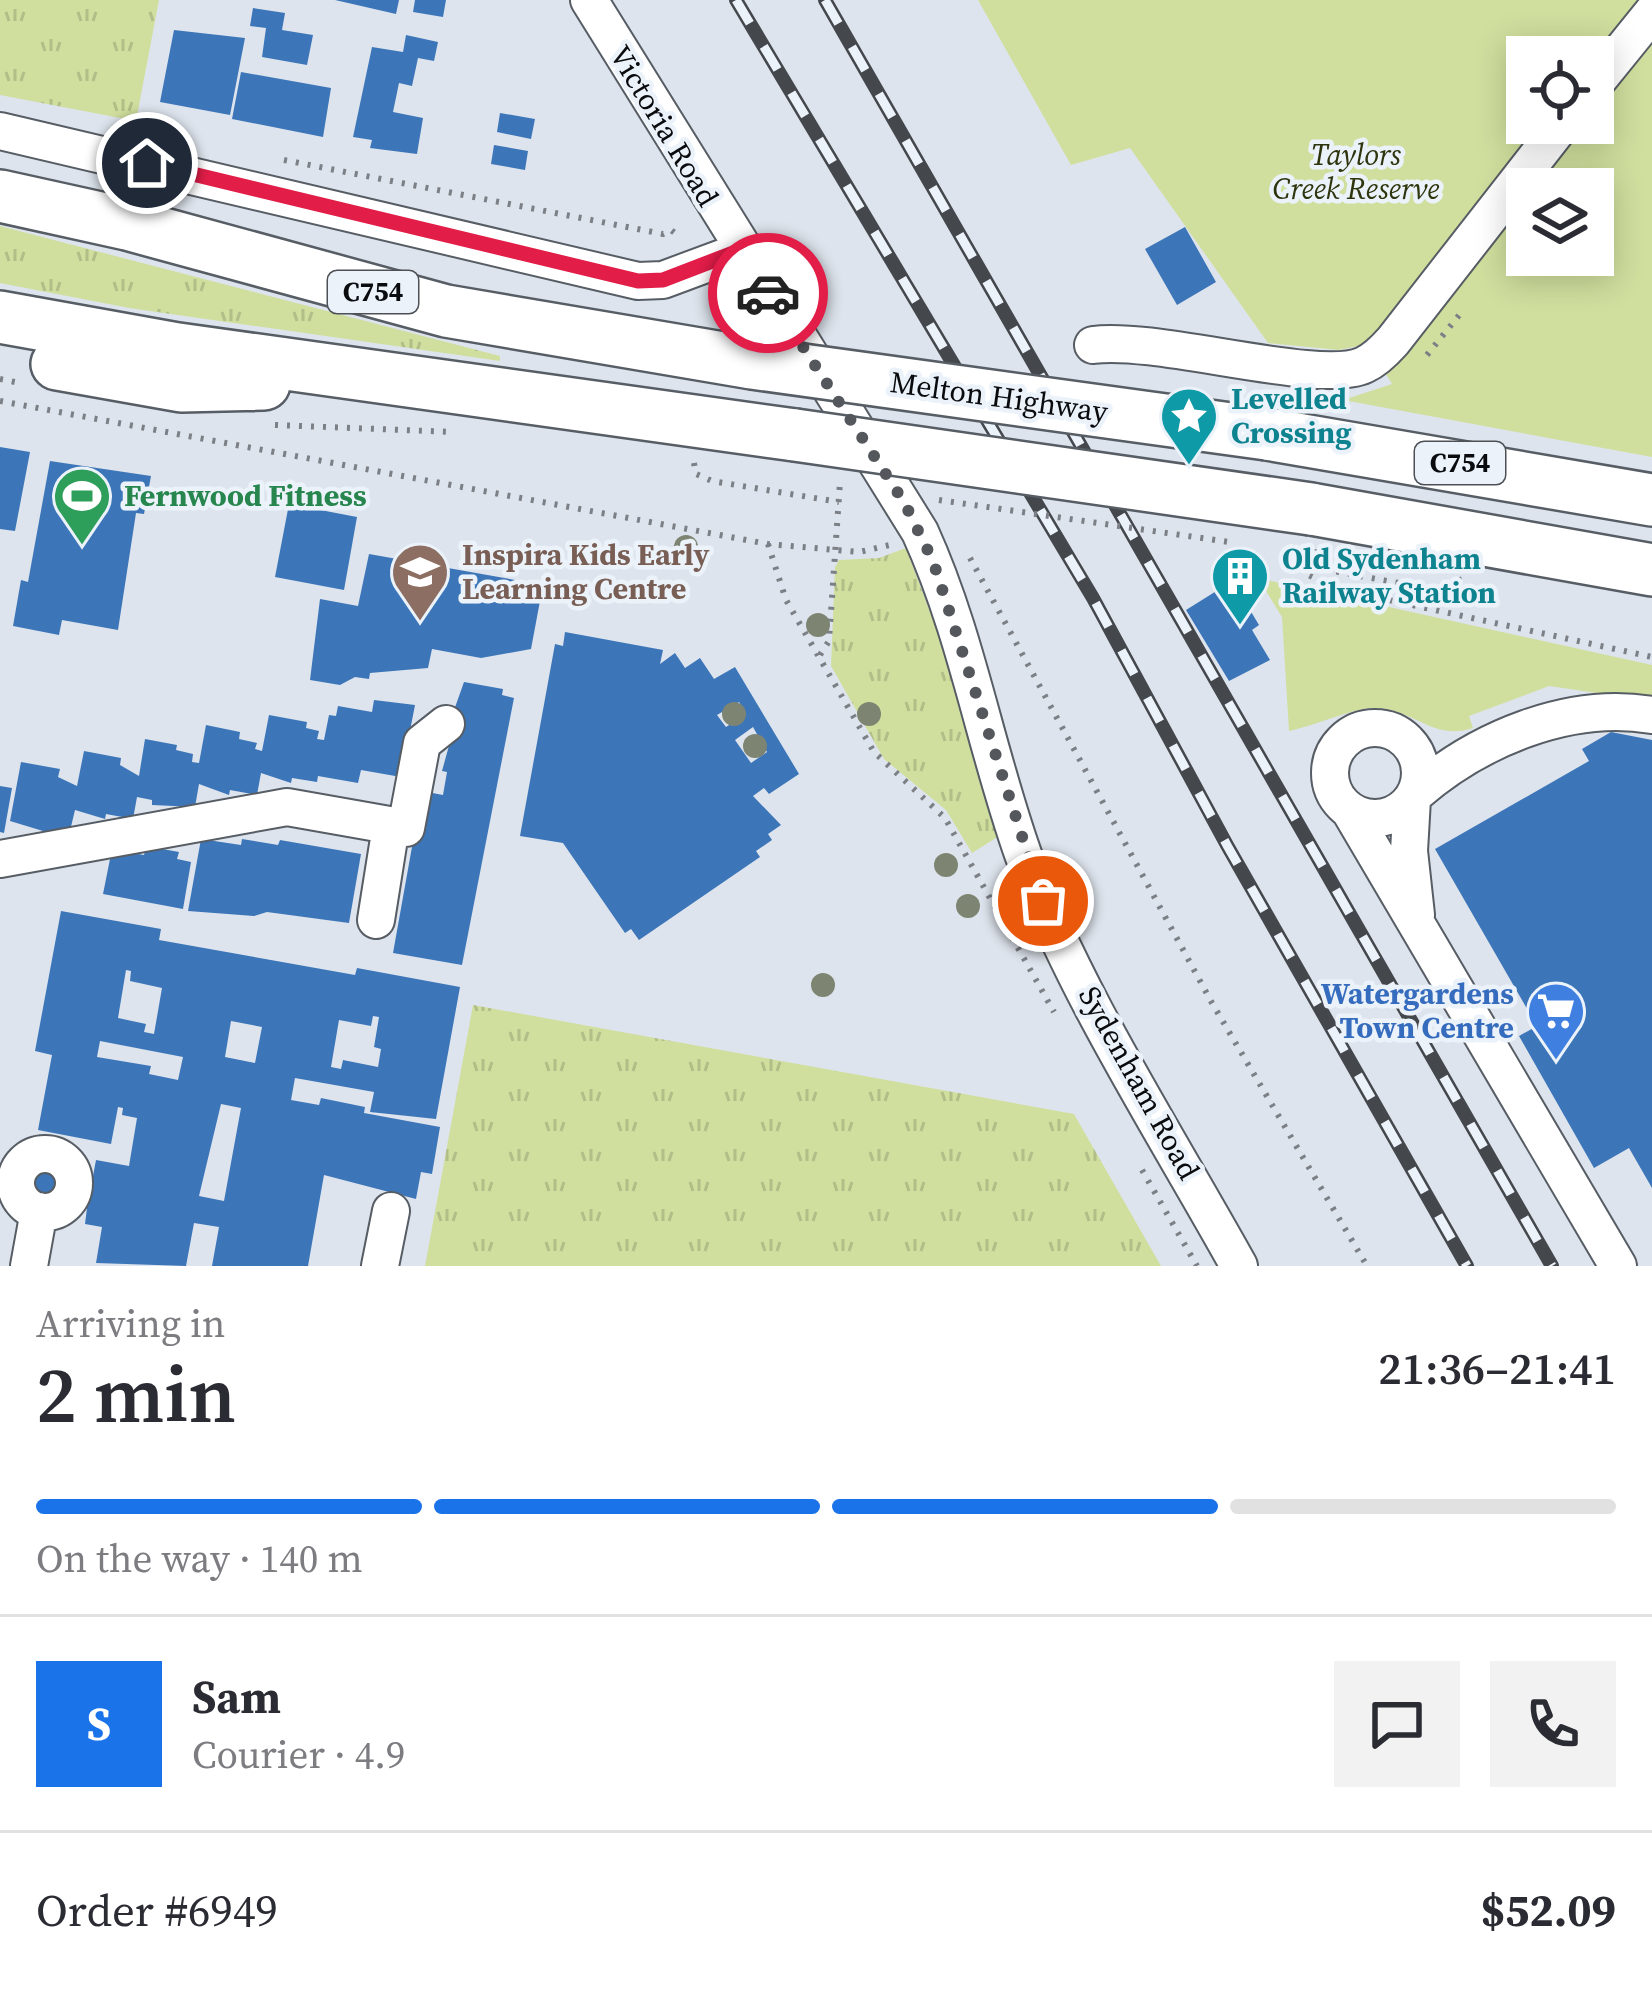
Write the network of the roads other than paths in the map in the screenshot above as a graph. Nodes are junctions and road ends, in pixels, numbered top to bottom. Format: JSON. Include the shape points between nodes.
{"nodes":[{"id":1,"x":589,"y":0,"type":"edge"},
{"id":2,"x":1652,"y":13,"type":"edge"},
{"id":3,"x":1614,"y":60,"type":"edge"},
{"id":4,"x":0,"y":130,"type":"edge"},
{"id":5,"x":1547,"y":144,"type":"edge"},
{"id":6,"x":0,"y":196,"type":"edge"},
{"id":7,"x":724,"y":258,"type":"junction"},
{"id":8,"x":0,"y":316,"type":"edge"},
{"id":9,"x":1093,"y":345,"type":"dead end"},
{"id":10,"x":0,"y":353,"type":"edge"},
{"id":11,"x":366,"y":374,"type":"junction"},
{"id":12,"x":1652,"y":500,"type":"edge"},
{"id":13,"x":1652,"y":571,"type":"edge"},
{"id":14,"x":1652,"y":715,"type":"edge"},
{"id":15,"x":446,"y":724,"type":"dead end"},
{"id":16,"x":1408,"y":742,"type":"junction"},
{"id":17,"x":1493,"y":743,"type":"junction"},
{"id":18,"x":1414,"y":796,"type":"junction"},
{"id":19,"x":1350,"y":811,"type":"junction"},
{"id":20,"x":391,"y":826,"type":"junction"},
{"id":21,"x":0,"y":859,"type":"edge"},
{"id":22,"x":1416,"y":919,"type":"junction"},
{"id":23,"x":376,"y":920,"type":"dead end"},
{"id":24,"x":39,"y":1211,"type":"dead end"},
{"id":25,"x":391,"y":1211,"type":"dead end"},
{"id":26,"x":29,"y":1266,"type":"edge"},
{"id":27,"x":380,"y":1266,"type":"edge"},
{"id":28,"x":1239,"y":1266,"type":"edge"},
{"id":29,"x":1618,"y":1266,"type":"edge"}],
"edges":[{"from":1,"to":7,"type":"street","name":"Victoria Road"},
{"from":2,"to":3,"type":"street"},
{"from":4,"to":7,"type":"street","via":[[610,276],[663,280]]},
{"from":5,"to":9,"type":"street","via":[[1404,327],[1363,365],[1327,369]]},
{"from":6,"to":12,"type":"highway","name":"Melton Highway","number":"C754","bridge":true,"via":[[446,310]]},
{"from":7,"to":28,"type":"street","name":"Sydenham Road","via":[[920,532],[1043,901]]},
{"from":8,"to":11,"type":"highway","number":"C754"},
{"from":10,"to":11,"type":"highway","via":[[181,386]]},
{"from":11,"to":13,"type":"highway","number":"C754","bridge":true,"via":[[1311,509]]},
{"from":14,"to":17,"type":"street","via":[[1572,714]]},
{"from":15,"to":20,"type":"street","via":[[422,743],[406,828]]},
{"from":16,"to":17,"type":"street"},
{"from":16,"to":18,"type":"street","via":[[1420,767]]},
{"from":16,"to":19,"type":"street","via":[[1366,729],[1340,744],[1332,787]]},
{"from":17,"to":18,"type":"street"},
{"from":18,"to":19,"type":"street","via":[[1390,816]]},
{"from":18,"to":22,"type":"street"},
{"from":19,"to":22,"type":"street"},
{"from":20,"to":21,"type":"street","via":[[287,807]]},
{"from":20,"to":23,"type":"street"},
{"from":22,"to":29,"type":"street"},
{"from":24,"to":26,"type":"street"},
{"from":25,"to":27,"type":"street"}]}
